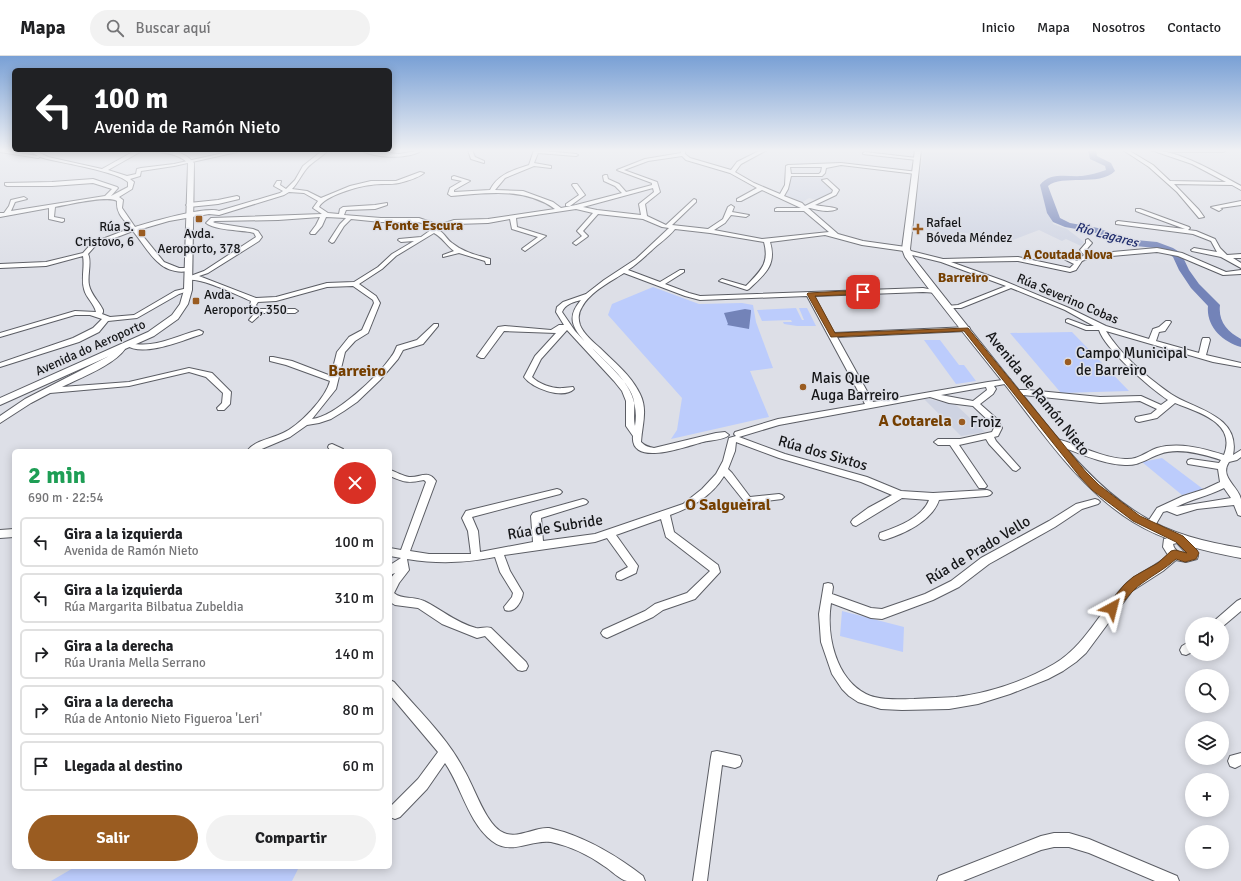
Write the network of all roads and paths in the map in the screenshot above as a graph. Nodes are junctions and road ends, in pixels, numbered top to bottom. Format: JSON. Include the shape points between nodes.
{"nodes":[{"id":1,"x":115,"y":188,"type":"edge"},
{"id":2,"x":129,"y":188,"type":"edge"},
{"id":3,"x":190,"y":188,"type":"edge"},
{"id":4,"x":282,"y":188,"type":"edge"},
{"id":5,"x":288,"y":188,"type":"edge"},
{"id":6,"x":350,"y":188,"type":"edge"},
{"id":7,"x":453,"y":188,"type":"edge"},
{"id":8,"x":577,"y":188,"type":"edge"},
{"id":9,"x":620,"y":188,"type":"edge"},
{"id":10,"x":645,"y":188,"type":"edge"},
{"id":11,"x":656,"y":188,"type":"edge"},
{"id":12,"x":760,"y":188,"type":"edge"},
{"id":13,"x":762,"y":188,"type":"edge"},
{"id":14,"x":786,"y":188,"type":"edge"},
{"id":15,"x":834,"y":188,"type":"edge"},
{"id":16,"x":914,"y":188,"type":"edge"},
{"id":17,"x":1175,"y":188,"type":"edge"},
{"id":18,"x":286,"y":191,"type":"junction"},
{"id":19,"x":474,"y":191,"type":"junction"},
{"id":20,"x":492,"y":191,"type":"joint"},
{"id":21,"x":624,"y":194,"type":"junction"},
{"id":22,"x":781,"y":196,"type":"junction"},
{"id":23,"x":107,"y":197,"type":"junction"},
{"id":24,"x":115,"y":197,"type":"junction"},
{"id":25,"x":237,"y":198,"type":"dead end"},
{"id":26,"x":24,"y":199,"type":"dead end"},
{"id":27,"x":476,"y":199,"type":"dead end"},
{"id":28,"x":322,"y":200,"type":"junction"},
{"id":29,"x":739,"y":200,"type":"dead end"},
{"id":30,"x":694,"y":201,"type":"dead end"},
{"id":31,"x":1241,"y":203,"type":"edge"},
{"id":32,"x":385,"y":204,"type":"dead end"},
{"id":33,"x":189,"y":205,"type":"junction"},
{"id":34,"x":52,"y":206,"type":"junction"},
{"id":35,"x":576,"y":207,"type":"junction"},
{"id":36,"x":568,"y":208,"type":"junction"},
{"id":37,"x":808,"y":208,"type":"junction"},
{"id":38,"x":834,"y":209,"type":"dead end"},
{"id":39,"x":1219,"y":209,"type":"dead end"},
{"id":40,"x":561,"y":210,"type":"junction"},
{"id":41,"x":777,"y":210,"type":"dead end"},
{"id":42,"x":1138,"y":210,"type":"dead end"},
{"id":43,"x":597,"y":212,"type":"junction"},
{"id":44,"x":3,"y":215,"type":"edge"},
{"id":45,"x":189,"y":215,"type":"junction"},
{"id":46,"x":326,"y":215,"type":"junction"},
{"id":47,"x":746,"y":215,"type":"dead end"},
{"id":48,"x":217,"y":216,"type":"junction"},
{"id":49,"x":341,"y":216,"type":"junction"},
{"id":50,"x":513,"y":216,"type":"junction"},
{"id":51,"x":350,"y":217,"type":"junction"},
{"id":52,"x":644,"y":217,"type":"junction"},
{"id":53,"x":1201,"y":217,"type":"dead end"},
{"id":54,"x":62,"y":220,"type":"dead end"},
{"id":55,"x":1118,"y":224,"type":"dead end"},
{"id":56,"x":671,"y":227,"type":"junction"},
{"id":57,"x":437,"y":229,"type":"junction"},
{"id":58,"x":134,"y":230,"type":"junction"},
{"id":59,"x":710,"y":231,"type":"junction"},
{"id":60,"x":827,"y":231,"type":"junction"},
{"id":61,"x":312,"y":233,"type":"dead end"},
{"id":62,"x":1205,"y":235,"type":"junction"},
{"id":63,"x":401,"y":240,"type":"dead end"},
{"id":64,"x":422,"y":240,"type":"junction"},
{"id":65,"x":1088,"y":240,"type":"dead end"},
{"id":66,"x":332,"y":241,"type":"dead end"},
{"id":67,"x":767,"y":241,"type":"junction"},
{"id":68,"x":576,"y":243,"type":"dead end"},
{"id":69,"x":525,"y":249,"type":"dead end"},
{"id":70,"x":906,"y":250,"type":"junction"},
{"id":71,"x":1194,"y":250,"type":"dead end"},
{"id":72,"x":459,"y":251,"type":"junction"},
{"id":73,"x":1055,"y":253,"type":"dead end"},
{"id":74,"x":85,"y":254,"type":"junction"},
{"id":75,"x":445,"y":256,"type":"dead end"},
{"id":76,"x":1088,"y":256,"type":"junction"},
{"id":77,"x":1225,"y":256,"type":"junction"},
{"id":78,"x":1241,"y":256,"type":"edge"},
{"id":79,"x":943,"y":261,"type":"junction"},
{"id":80,"x":488,"y":263,"type":"dead end"},
{"id":81,"x":1077,"y":263,"type":"junction"},
{"id":82,"x":0,"y":266,"type":"edge"},
{"id":83,"x":1241,"y":266,"type":"edge"},
{"id":84,"x":188,"y":269,"type":"junction"},
{"id":85,"x":623,"y":270,"type":"junction"},
{"id":86,"x":682,"y":271,"type":"dead end"},
{"id":87,"x":1241,"y":272,"type":"edge"},
{"id":88,"x":191,"y":278,"type":"junction"},
{"id":89,"x":722,"y":281,"type":"dead end"},
{"id":90,"x":355,"y":284,"type":"junction"},
{"id":91,"x":661,"y":284,"type":"junction"},
{"id":92,"x":1011,"y":286,"type":"junction"},
{"id":93,"x":188,"y":290,"type":"junction"},
{"id":94,"x":937,"y":292,"type":"junction"},
{"id":95,"x":810,"y":294,"type":"junction"},
{"id":96,"x":587,"y":296,"type":"junction"},
{"id":97,"x":280,"y":298,"type":"junction"},
{"id":98,"x":255,"y":300,"type":"junction"},
{"id":99,"x":949,"y":307,"type":"junction"},
{"id":100,"x":295,"y":311,"type":"dead end"},
{"id":101,"x":260,"y":312,"type":"junction"},
{"id":102,"x":279,"y":312,"type":"junction"},
{"id":103,"x":97,"y":315,"type":"junction"},
{"id":104,"x":106,"y":319,"type":"junction"},
{"id":105,"x":252,"y":320,"type":"dead end"},
{"id":106,"x":1068,"y":321,"type":"dead end"},
{"id":107,"x":1168,"y":322,"type":"dead end"},
{"id":108,"x":566,"y":323,"type":"junction"},
{"id":109,"x":436,"y":325,"type":"dead end"},
{"id":110,"x":1103,"y":328,"type":"junction"},
{"id":111,"x":966,"y":329,"type":"junction"},
{"id":112,"x":199,"y":332,"type":"dead end"},
{"id":113,"x":0,"y":335,"type":"edge"},
{"id":114,"x":833,"y":335,"type":"junction"},
{"id":115,"x":1206,"y":340,"type":"dead end"},
{"id":116,"x":1151,"y":341,"type":"junction"},
{"id":117,"x":130,"y":345,"type":"junction"},
{"id":118,"x":121,"y":349,"type":"junction"},
{"id":119,"x":481,"y":356,"type":"dead end"},
{"id":120,"x":1202,"y":356,"type":"junction"},
{"id":121,"x":273,"y":359,"type":"dead end"},
{"id":122,"x":1232,"y":364,"type":"junction"},
{"id":123,"x":0,"y":365,"type":"edge"},
{"id":124,"x":1241,"y":365,"type":"edge"},
{"id":125,"x":1241,"y":370,"type":"edge"},
{"id":126,"x":335,"y":380,"type":"junction"},
{"id":127,"x":1007,"y":381,"type":"junction"},
{"id":128,"x":988,"y":384,"type":"junction"},
{"id":129,"x":570,"y":389,"type":"dead end"},
{"id":130,"x":50,"y":390,"type":"junction"},
{"id":131,"x":1016,"y":392,"type":"junction"},
{"id":132,"x":930,"y":395,"type":"junction"},
{"id":133,"x":1174,"y":399,"type":"junction"},
{"id":134,"x":0,"y":402,"type":"edge"},
{"id":135,"x":975,"y":404,"type":"junction"},
{"id":136,"x":870,"y":405,"type":"junction"},
{"id":137,"x":221,"y":408,"type":"dead end"},
{"id":138,"x":1162,"y":409,"type":"junction"},
{"id":139,"x":1139,"y":419,"type":"dead end"},
{"id":140,"x":0,"y":420,"type":"edge"},
{"id":141,"x":305,"y":422,"type":"junction"},
{"id":142,"x":637,"y":435,"type":"junction"},
{"id":143,"x":989,"y":436,"type":"junction"},
{"id":144,"x":733,"y":437,"type":"junction"},
{"id":145,"x":938,"y":442,"type":"dead end"},
{"id":146,"x":1057,"y":442,"type":"junction"},
{"id":147,"x":954,"y":443,"type":"junction"},
{"id":148,"x":254,"y":449,"type":"edge"},
{"id":149,"x":1241,"y":453,"type":"edge"},
{"id":150,"x":1227,"y":459,"type":"junction"},
{"id":151,"x":1191,"y":462,"type":"dead end"},
{"id":152,"x":1222,"y":467,"type":"junction"},
{"id":153,"x":1016,"y":468,"type":"dead end"},
{"id":154,"x":723,"y":470,"type":"junction"},
{"id":155,"x":392,"y":474,"type":"edge"},
{"id":156,"x":1225,"y":483,"type":"junction"},
{"id":157,"x":557,"y":492,"type":"dead end"},
{"id":158,"x":901,"y":494,"type":"junction"},
{"id":159,"x":779,"y":497,"type":"dead end"},
{"id":160,"x":935,"y":497,"type":"junction"},
{"id":161,"x":1238,"y":501,"type":"junction"},
{"id":162,"x":583,"y":502,"type":"dead end"},
{"id":163,"x":1095,"y":502,"type":"dead end"},
{"id":164,"x":1166,"y":507,"type":"junction"},
{"id":165,"x":1241,"y":512,"type":"edge"},
{"id":166,"x":665,"y":514,"type":"junction"},
{"id":167,"x":856,"y":522,"type":"dead end"},
{"id":168,"x":1155,"y":528,"type":"junction"},
{"id":169,"x":12,"y":533,"type":"edge"},
{"id":170,"x":0,"y":534,"type":"edge"},
{"id":171,"x":610,"y":534,"type":"junction"},
{"id":172,"x":884,"y":536,"type":"dead end"},
{"id":173,"x":1173,"y":540,"type":"junction"},
{"id":174,"x":538,"y":545,"type":"junction"},
{"id":175,"x":1199,"y":550,"type":"junction"},
{"id":176,"x":392,"y":552,"type":"edge"},
{"id":177,"x":498,"y":552,"type":"junction"},
{"id":178,"x":1241,"y":553,"type":"edge"},
{"id":179,"x":407,"y":554,"type":"junction"},
{"id":180,"x":1175,"y":554,"type":"junction"},
{"id":181,"x":476,"y":557,"type":"junction"},
{"id":182,"x":399,"y":564,"type":"junction"},
{"id":183,"x":392,"y":569,"type":"edge"},
{"id":184,"x":621,"y":576,"type":"dead end"},
{"id":185,"x":392,"y":586,"type":"edge"},
{"id":186,"x":392,"y":598,"type":"edge"},
{"id":187,"x":1241,"y":604,"type":"edge"},
{"id":188,"x":509,"y":607,"type":"dead end"},
{"id":189,"x":1226,"y":617,"type":"edge"},
{"id":190,"x":607,"y":633,"type":"dead end"},
{"id":191,"x":522,"y":666,"type":"dead end"},
{"id":192,"x":392,"y":691,"type":"edge"},
{"id":193,"x":445,"y":752,"type":"junction"},
{"id":194,"x":735,"y":761,"type":"dead end"},
{"id":195,"x":395,"y":812,"type":"dead end"},
{"id":196,"x":638,"y":881,"type":"edge"},
{"id":197,"x":700,"y":881,"type":"edge"},
{"id":198,"x":944,"y":881,"type":"edge"},
{"id":199,"x":1172,"y":881,"type":"edge"}],
"edges":[{"from":1,"to":23,"type":"street"},
{"from":2,"to":24,"type":"street"},
{"from":3,"to":33,"type":"main road","name":"Avenida do Aeroporto"},
{"from":4,"to":18,"type":"street"},
{"from":5,"to":18,"type":"street"},
{"from":6,"to":28,"type":"street"},
{"from":7,"to":19,"type":"street","via":[[450,193]]},
{"from":8,"to":36,"type":"street","via":[[582,195],[569,204]]},
{"from":9,"to":21,"type":"street"},
{"from":10,"to":21,"type":"street"},
{"from":11,"to":52,"type":"street","via":[[657,192],[642,204]]},
{"from":12,"to":29,"type":"street"},
{"from":13,"to":22,"type":"street"},
{"from":14,"to":22,"type":"street"},
{"from":15,"to":37,"type":"street","via":[[834,194]]},
{"from":16,"to":70,"type":"main road"},
{"from":17,"to":53,"type":"street"},
{"from":18,"to":28,"type":"street","via":[[305,192]]},
{"from":18,"to":48,"type":"street"},
{"from":19,"to":20,"type":"street"},
{"from":19,"to":27,"type":"street"},
{"from":20,"to":40,"type":"street","via":[[521,192],[551,203]]},
{"from":21,"to":35,"type":"street"},
{"from":22,"to":37,"type":"street"},
{"from":23,"to":24,"type":"street"},
{"from":23,"to":34,"type":"street"},
{"from":24,"to":58,"type":"street","via":[[120,200],[120,211]]},
{"from":25,"to":33,"type":"street"},
{"from":26,"to":44,"type":"street","via":[[12,201],[12,206]]},
{"from":28,"to":46,"type":"street","via":[[316,208]]},
{"from":30,"to":56,"type":"street"},
{"from":31,"to":39,"type":"street","via":[[1214,207]]},
{"from":32,"to":49,"type":"street","via":[[346,208],[343,209]]},
{"from":33,"to":45,"type":"main road","name":"Avenida do Aeroporto"},
{"from":34,"to":44,"type":"street"},
{"from":34,"to":54,"type":"street","via":[[52,218]]},
{"from":35,"to":36,"type":"street"},
{"from":35,"to":43,"type":"street"},
{"from":36,"to":40,"type":"street"},
{"from":37,"to":38,"type":"street"},
{"from":37,"to":41,"type":"street"},
{"from":37,"to":60,"type":"street"},
{"from":40,"to":50,"type":"street"},
{"from":42,"to":62,"type":"street"},
{"from":43,"to":52,"type":"street"},
{"from":43,"to":68,"type":"street","via":[[581,228],[580,231],[585,236]]},
{"from":45,"to":48,"type":"street","via":[[213,211]]},
{"from":45,"to":58,"type":"street"},
{"from":45,"to":84,"type":"main road","name":"Avenida do Aeroporto"},
{"from":46,"to":48,"type":"street","via":[[233,220]]},
{"from":46,"to":49,"type":"street"},
{"from":46,"to":61,"type":"street"},
{"from":47,"to":59,"type":"street","via":[[730,210],[723,222]]},
{"from":48,"to":88,"type":"street","via":[[209,223],[214,226],[251,230],[259,237],[206,272]]},
{"from":49,"to":51,"type":"street"},
{"from":50,"to":57,"type":"street","via":[[478,222],[454,222]]},
{"from":50,"to":69,"type":"street","via":[[514,228],[543,236]]},
{"from":51,"to":57,"type":"street","via":[[381,220],[415,219]]},
{"from":51,"to":66,"type":"street","via":[[342,224]]},
{"from":52,"to":56,"type":"street"},
{"from":55,"to":62,"type":"street"},
{"from":56,"to":59,"type":"street"},
{"from":56,"to":85,"type":"street","via":[[670,233],[660,242]]},
{"from":57,"to":64,"type":"street"},
{"from":57,"to":72,"type":"street","via":[[450,245]]},
{"from":58,"to":74,"type":"street","via":[[94,244]]},
{"from":58,"to":84,"type":"street","via":[[165,265],[178,270]]},
{"from":59,"to":67,"type":"street"},
{"from":60,"to":67,"type":"street"},
{"from":60,"to":70,"type":"street","via":[[851,241]]},
{"from":62,"to":77,"type":"street","via":[[1213,240],[1217,249]]},
{"from":63,"to":64,"type":"street"},
{"from":64,"to":90,"type":"street","via":[[394,255],[380,268]]},
{"from":65,"to":76,"type":"street","via":[[1089,243],[1083,250]]},
{"from":67,"to":89,"type":"street","via":[[769,261],[765,271],[756,280],[747,288]]},
{"from":70,"to":79,"type":"street"},
{"from":70,"to":94,"type":"main road","name":"Avenida de Ramón Nieto"},
{"from":71,"to":77,"type":"street"},
{"from":72,"to":75,"type":"street"},
{"from":72,"to":80,"type":"street","via":[[488,260]]},
{"from":73,"to":81,"type":"street"},
{"from":74,"to":82,"type":"street","via":[[46,264]]},
{"from":74,"to":103,"type":"street","via":[[87,287],[100,308]]},
{"from":76,"to":81,"type":"street"},
{"from":76,"to":87,"type":"street","via":[[1166,251],[1180,254],[1220,272]]},
{"from":77,"to":78,"type":"street"},
{"from":77,"to":83,"type":"street"},
{"from":79,"to":81,"type":"street","via":[[1018,259],[1070,270],[1074,269]]},
{"from":79,"to":92,"type":"street","name":"Rúa Severino Cobas"},
{"from":84,"to":88,"type":"main road","name":"Avenida do Aeroporto"},
{"from":85,"to":91,"type":"street"},
{"from":85,"to":96,"type":"street"},
{"from":86,"to":91,"type":"street"},
{"from":88,"to":93,"type":"main road","name":"Avenida do Aeroporto"},
{"from":88,"to":98,"type":"street","via":[[208,281]]},
{"from":90,"to":97,"type":"street","via":[[320,286]]},
{"from":90,"to":126,"type":"street","via":[[375,297],[377,303],[365,331],[352,339],[341,352]]},
{"from":91,"to":95,"type":"street","via":[[700,298]]},
{"from":92,"to":99,"type":"street","via":[[959,307]]},
{"from":92,"to":110,"type":"street","name":"Rúa Severino Cobas","via":[[1067,309]]},
{"from":93,"to":104,"type":"street","via":[[177,292],[134,316],[117,320]]},
{"from":93,"to":117,"type":"main road","name":"Avenida do Aeroporto","via":[[184,304],[175,317]]},
{"from":94,"to":95,"type":"street","via":[[923,290]]},
{"from":94,"to":99,"type":"main road","name":"Avenida de Ramón Nieto"},
{"from":95,"to":114,"type":"street"},
{"from":96,"to":108,"type":"street","via":[[559,309]]},
{"from":96,"to":142,"type":"street","via":[[575,311],[576,323],[624,376],[636,394],[641,408]]},
{"from":97,"to":98,"type":"street"},
{"from":97,"to":102,"type":"street"},
{"from":98,"to":101,"type":"street","via":[[253,309]]},
{"from":99,"to":111,"type":"main road","name":"Avenida de Ramón Nieto"},
{"from":100,"to":102,"type":"street"},
{"from":101,"to":102,"type":"street"},
{"from":101,"to":105,"type":"street"},
{"from":103,"to":104,"type":"street"},
{"from":103,"to":113,"type":"street","via":[[75,313]]},
{"from":104,"to":123,"type":"street","via":[[96,330],[79,338]]},
{"from":106,"to":110,"type":"street","via":[[1086,328]]},
{"from":107,"to":116,"type":"street","via":[[1156,331]]},
{"from":108,"to":119,"type":"street","via":[[553,332],[501,329]]},
{"from":108,"to":129,"type":"street","via":[[538,358],[528,377],[554,390],[564,392]]},
{"from":108,"to":142,"type":"street","via":[[626,391],[630,401],[630,426]]},
{"from":109,"to":141,"type":"street","via":[[420,342],[400,348],[394,359],[356,400],[329,416],[310,423]]},
{"from":110,"to":116,"type":"street","name":"Rúa Severino Cobas"},
{"from":110,"to":133,"type":"street","via":[[1107,340],[1125,360]]},
{"from":111,"to":114,"type":"street"},
{"from":111,"to":127,"type":"main road","name":"Avenida de Ramón Nieto"},
{"from":112,"to":117,"type":"street","via":[[140,348]]},
{"from":114,"to":136,"type":"street"},
{"from":115,"to":120,"type":"street"},
{"from":116,"to":120,"type":"street","name":"Rúa Severino Cobas"},
{"from":117,"to":118,"type":"main road","name":"Avenida do Aeroporto"},
{"from":118,"to":130,"type":"street","via":[[110,359]]},
{"from":118,"to":134,"type":"main road","name":"Avenida do Aeroporto"},
{"from":120,"to":122,"type":"street","name":"Rúa Severino Cobas"},
{"from":121,"to":126,"type":"street"},
{"from":122,"to":124,"type":"street","name":"Rúa Severino Cobas"},
{"from":122,"to":125,"type":"street"},
{"from":126,"to":141,"type":"street","via":[[332,389]]},
{"from":127,"to":128,"type":"street"},
{"from":127,"to":131,"type":"main road","name":"Avenida de Ramón Nieto"},
{"from":128,"to":132,"type":"street"},
{"from":128,"to":135,"type":"street","via":[[992,388],[990,392]]},
{"from":130,"to":137,"type":"street","via":[[114,386],[189,370],[209,375],[227,392],[226,404]]},
{"from":130,"to":140,"type":"street"},
{"from":131,"to":138,"type":"street","via":[[1100,400],[1141,398]]},
{"from":131,"to":146,"type":"main road","name":"Avenida de Ramón Nieto"},
{"from":132,"to":135,"type":"street"},
{"from":132,"to":136,"type":"street"},
{"from":133,"to":138,"type":"street"},
{"from":133,"to":150,"type":"street","via":[[1204,412],[1227,428],[1230,433],[1230,452]]},
{"from":135,"to":143,"type":"street","via":[[998,428],[996,434]]},
{"from":136,"to":144,"type":"street","via":[[778,422]]},
{"from":138,"to":139,"type":"street","via":[[1154,416]]},
{"from":141,"to":148,"type":"street","via":[[287,435]]},
{"from":142,"to":144,"type":"street","via":[[637,442],[647,450],[712,436]]},
{"from":143,"to":147,"type":"street"},
{"from":143,"to":153,"type":"street"},
{"from":144,"to":154,"type":"street","name":"Rúa de Subride"},
{"from":144,"to":158,"type":"street","name":"Rúa dos Sixtos","via":[[775,455],[860,478]]},
{"from":145,"to":147,"type":"street"},
{"from":146,"to":150,"type":"street","via":[[1124,462],[1137,461],[1167,448],[1211,453]]},
{"from":146,"to":168,"type":"main road","name":"Avenida de Ramón Nieto","via":[[1095,487],[1122,509]]},
{"from":147,"to":160,"type":"street","name":"Rúa dos Sixtos","via":[[984,489]]},
{"from":149,"to":150,"type":"street"},
{"from":150,"to":152,"type":"street"},
{"from":151,"to":152,"type":"street"},
{"from":152,"to":156,"type":"street"},
{"from":154,"to":159,"type":"street","via":[[747,499]]},
{"from":154,"to":166,"type":"street","name":"Rúa de Subride","via":[[708,491],[686,506]]},
{"from":155,"to":179,"type":"street","via":[[403,479],[426,477],[431,481]]},
{"from":156,"to":161,"type":"street"},
{"from":156,"to":164,"type":"street"},
{"from":157,"to":181,"type":"street","via":[[469,514]]},
{"from":158,"to":160,"type":"street","name":"Rúa dos Sixtos"},
{"from":158,"to":167,"type":"street"},
{"from":160,"to":172,"type":"street","via":[[931,509],[905,527]]},
{"from":161,"to":164,"type":"street","via":[[1177,511]]},
{"from":161,"to":165,"type":"street"},
{"from":162,"to":174,"type":"street","via":[[536,516]]},
{"from":163,"to":180,"type":"street","name":"Rúa de Prado Vello","via":[[1079,506],[985,562],[956,584],[882,614],[871,613],[828,592],[824,614],[826,639],[833,664],[846,686],[875,703],[886,704],[963,701],[1000,692],[1058,668],[1077,655],[1128,588],[1162,566]]},
{"from":164,"to":168,"type":"street","via":[[1156,514]]},
{"from":166,"to":171,"type":"street","name":"Rúa de Subride"},
{"from":166,"to":190,"type":"street","via":[[669,534],[714,568],[715,572],[691,596],[659,607]]},
{"from":168,"to":173,"type":"main road","name":"Avenida de Ramón Nieto"},
{"from":169,"to":170,"type":"street"},
{"from":171,"to":174,"type":"street","name":"Rúa de Subride"},
{"from":171,"to":184,"type":"street","via":[[633,566],[632,570]]},
{"from":173,"to":175,"type":"main road","name":"Avenida de Ramón Nieto"},
{"from":173,"to":180,"type":"street","via":[[1168,547]]},
{"from":174,"to":177,"type":"street","name":"Rúa de Subride"},
{"from":175,"to":178,"type":"main road","name":"Avenida de Ramón Nieto"},
{"from":175,"to":180,"type":"street","via":[[1193,556],[1185,558]]},
{"from":176,"to":179,"type":"street","name":"Rúa de Subride"},
{"from":177,"to":181,"type":"street","name":"Rúa de Subride"},
{"from":177,"to":188,"type":"street","via":[[505,572],[518,594],[517,599]]},
{"from":179,"to":181,"type":"street","name":"Rúa de Subride","via":[[447,559]]},
{"from":179,"to":182,"type":"street"},
{"from":182,"to":183,"type":"street"},
{"from":182,"to":185,"type":"street","via":[[404,570]]},
{"from":186,"to":191,"type":"street","via":[[420,604],[446,620],[477,633],[486,631]]},
{"from":187,"to":189,"type":"street"},
{"from":192,"to":193,"type":"street"},
{"from":193,"to":195,"type":"street","via":[[416,791]]},
{"from":193,"to":196,"type":"street","via":[[480,816],[490,831],[501,839],[512,841],[548,834],[603,855]]},
{"from":194,"to":197,"type":"street","via":[[717,757]]},
{"from":198,"to":199,"type":"street","via":[[1041,842],[1054,840],[1069,840],[1089,846]]}]}
